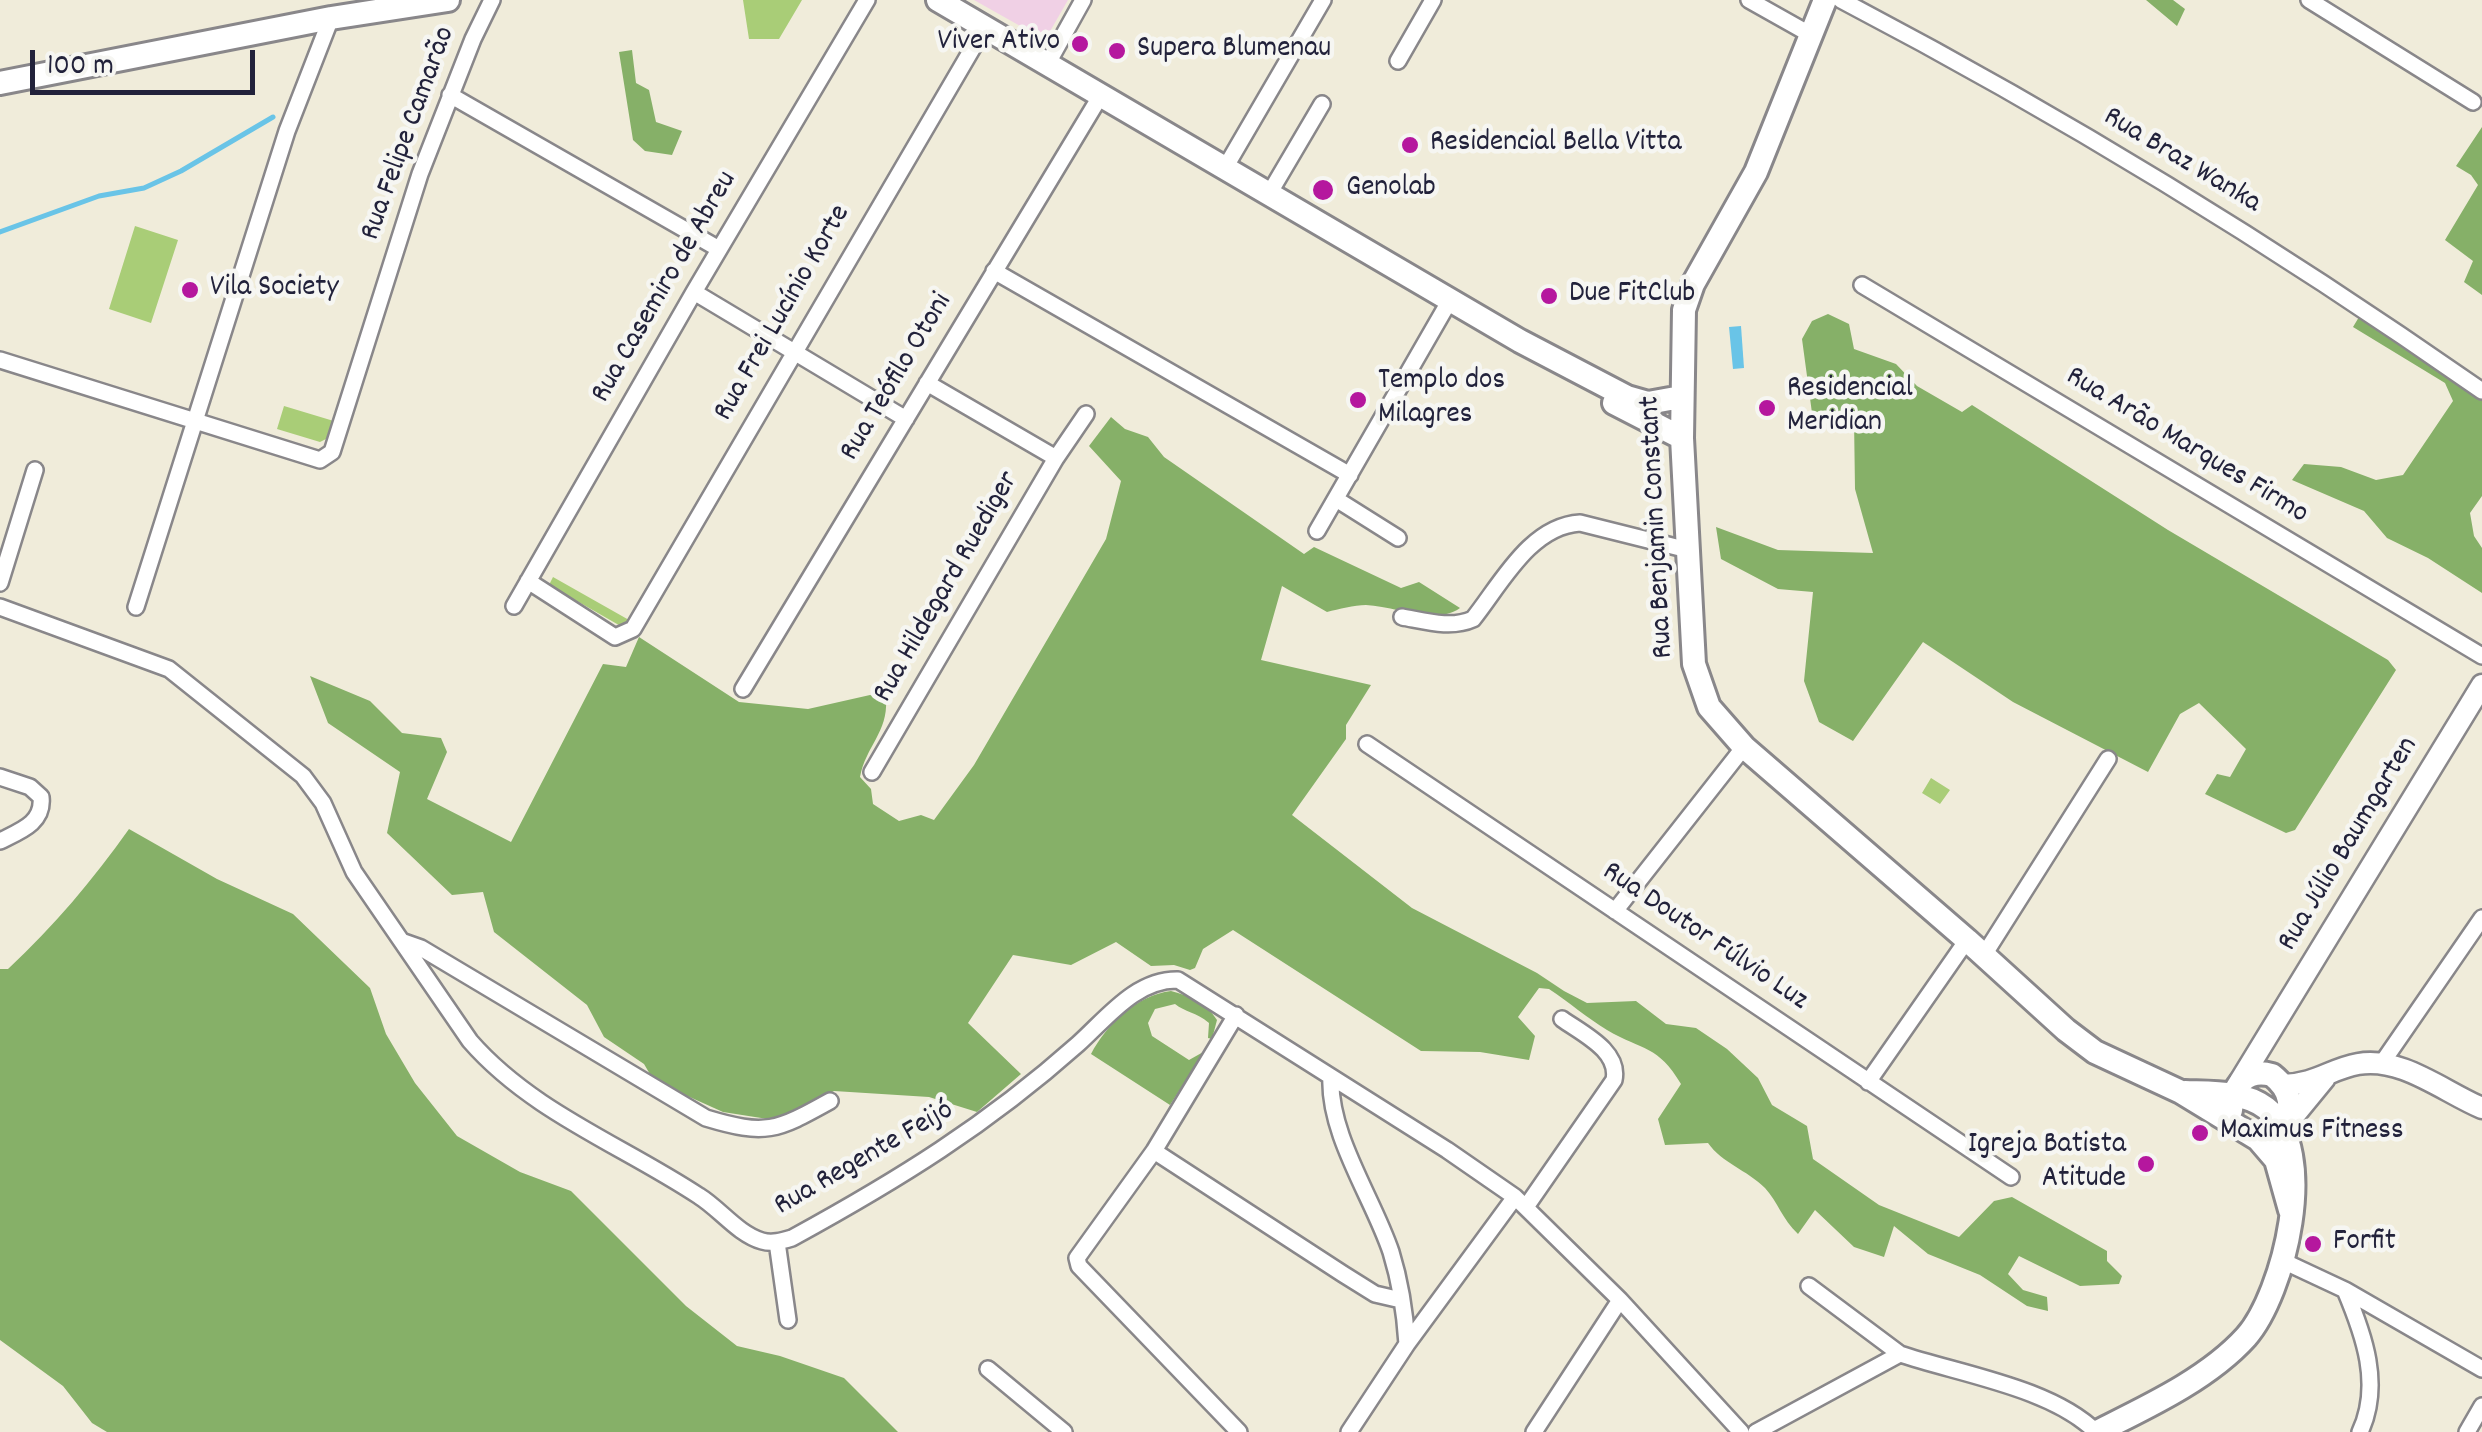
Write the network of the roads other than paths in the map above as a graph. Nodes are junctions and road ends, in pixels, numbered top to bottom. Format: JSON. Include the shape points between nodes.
{"nodes":[{"id":1,"x":448,"y":0,"type":"edge"},
{"id":2,"x":492,"y":0,"type":"edge"},
{"id":3,"x":867,"y":0,"type":"edge"},
{"id":4,"x":938,"y":0,"type":"edge"},
{"id":5,"x":1083,"y":0,"type":"edge"},
{"id":6,"x":1323,"y":0,"type":"edge"},
{"id":7,"x":1433,"y":0,"type":"edge"},
{"id":8,"x":1749,"y":0,"type":"edge"},
{"id":9,"x":1825,"y":0,"type":"edge"},
{"id":10,"x":1841,"y":0,"type":"edge"},
{"id":11,"x":2309,"y":0,"type":"edge"},
{"id":12,"x":402,"y":3,"type":"edge"},
{"id":13,"x":331,"y":18,"type":"junction"},
{"id":14,"x":985,"y":27,"type":"junction"},
{"id":15,"x":1813,"y":36,"type":"junction"},
{"id":16,"x":1398,"y":61,"type":"dead end"},
{"id":17,"x":1048,"y":64,"type":"junction"},
{"id":18,"x":0,"y":81,"type":"edge"},
{"id":19,"x":1101,"y":94,"type":"junction"},
{"id":20,"x":450,"y":95,"type":"junction"},
{"id":21,"x":2473,"y":102,"type":"dead end"},
{"id":22,"x":1322,"y":104,"type":"dead end"},
{"id":23,"x":1225,"y":168,"type":"junction"},
{"id":24,"x":1269,"y":194,"type":"junction"},
{"id":25,"x":720,"y":248,"type":"junction"},
{"id":26,"x":994,"y":271,"type":"junction"},
{"id":27,"x":1862,"y":285,"type":"dead end"},
{"id":28,"x":694,"y":292,"type":"junction"},
{"id":29,"x":1450,"y":300,"type":"junction"},
{"id":30,"x":1520,"y":341,"type":"junction"},
{"id":31,"x":794,"y":352,"type":"junction"},
{"id":32,"x":0,"y":360,"type":"edge"},
{"id":33,"x":928,"y":382,"type":"junction"},
{"id":34,"x":2482,"y":390,"type":"edge"},
{"id":35,"x":1681,"y":397,"type":"junction"},
{"id":36,"x":1086,"y":414,"type":"dead end"},
{"id":37,"x":906,"y":419,"type":"junction"},
{"id":38,"x":195,"y":420,"type":"junction"},
{"id":39,"x":1682,"y":438,"type":"junction"},
{"id":40,"x":1056,"y":458,"type":"junction"},
{"id":41,"x":35,"y":470,"type":"dead end"},
{"id":42,"x":1350,"y":475,"type":"junction"},
{"id":43,"x":1336,"y":499,"type":"junction"},
{"id":44,"x":1317,"y":532,"type":"dead end"},
{"id":45,"x":1398,"y":538,"type":"dead end"},
{"id":46,"x":1688,"y":550,"type":"junction"},
{"id":47,"x":528,"y":581,"type":"junction"},
{"id":48,"x":0,"y":582,"type":"edge"},
{"id":49,"x":514,"y":606,"type":"dead end"},
{"id":50,"x":0,"y":607,"type":"edge"},
{"id":51,"x":136,"y":607,"type":"dead end"},
{"id":52,"x":1402,"y":618,"type":"dead end"},
{"id":53,"x":2482,"y":656,"type":"edge"},
{"id":54,"x":2482,"y":685,"type":"edge"},
{"id":55,"x":744,"y":689,"type":"dead end"},
{"id":56,"x":1367,"y":744,"type":"dead end"},
{"id":57,"x":1744,"y":747,"type":"junction"},
{"id":58,"x":2108,"y":760,"type":"dead end"},
{"id":59,"x":872,"y":772,"type":"dead end"},
{"id":60,"x":0,"y":777,"type":"edge"},
{"id":61,"x":0,"y":841,"type":"edge"},
{"id":62,"x":1615,"y":911,"type":"junction"},
{"id":63,"x":2482,"y":918,"type":"edge"},
{"id":64,"x":404,"y":942,"type":"junction"},
{"id":65,"x":1976,"y":948,"type":"junction"},
{"id":66,"x":1236,"y":1016,"type":"junction"},
{"id":67,"x":1562,"y":1018,"type":"dead end"},
{"id":68,"x":2268,"y":1036,"type":"junction"},
{"id":69,"x":2382,"y":1063,"type":"junction"},
{"id":70,"x":1331,"y":1077,"type":"junction"},
{"id":71,"x":2326,"y":1078,"type":"junction"},
{"id":72,"x":2277,"y":1080,"type":"junction"},
{"id":73,"x":1868,"y":1082,"type":"junction"},
{"id":74,"x":2236,"y":1088,"type":"junction"},
{"id":75,"x":2181,"y":1092,"type":"junction"},
{"id":76,"x":830,"y":1100,"type":"dead end"},
{"id":77,"x":2482,"y":1108,"type":"edge"},
{"id":78,"x":2233,"y":1123,"type":"junction"},
{"id":79,"x":2283,"y":1130,"type":"junction"},
{"id":80,"x":2258,"y":1139,"type":"junction"},
{"id":81,"x":1154,"y":1150,"type":"junction"},
{"id":82,"x":2010,"y":1177,"type":"dead end"},
{"id":83,"x":1521,"y":1202,"type":"junction"},
{"id":84,"x":2290,"y":1210,"type":"junction"},
{"id":85,"x":778,"y":1242,"type":"junction"},
{"id":86,"x":2283,"y":1261,"type":"junction"},
{"id":87,"x":1809,"y":1286,"type":"dead end"},
{"id":88,"x":2345,"y":1290,"type":"junction"},
{"id":89,"x":1401,"y":1300,"type":"junction"},
{"id":90,"x":1620,"y":1300,"type":"junction"},
{"id":91,"x":788,"y":1320,"type":"dead end"},
{"id":92,"x":1408,"y":1344,"type":"junction"},
{"id":93,"x":1900,"y":1354,"type":"junction"},
{"id":94,"x":988,"y":1369,"type":"dead end"},
{"id":95,"x":2482,"y":1369,"type":"edge"},
{"id":96,"x":2482,"y":1406,"type":"edge"},
{"id":97,"x":1064,"y":1432,"type":"edge"},
{"id":98,"x":1239,"y":1432,"type":"edge"},
{"id":99,"x":1349,"y":1432,"type":"edge"},
{"id":100,"x":1534,"y":1432,"type":"edge"},
{"id":101,"x":1740,"y":1432,"type":"edge"},
{"id":102,"x":1756,"y":1432,"type":"edge"},
{"id":103,"x":2097,"y":1432,"type":"edge"},
{"id":104,"x":2360,"y":1432,"type":"edge"},
{"id":105,"x":2467,"y":1432,"type":"edge"}],
"edges":[{"from":1,"to":12,"type":"main road"},
{"from":2,"to":20,"type":"street","name":"Rua Felipe Camarão"},
{"from":3,"to":25,"type":"street","name":"Rua Casemiro de Abreu"},
{"from":4,"to":14,"type":"main road"},
{"from":5,"to":17,"type":"street"},
{"from":6,"to":23,"type":"street"},
{"from":7,"to":16,"type":"street"},
{"from":8,"to":15,"type":"street"},
{"from":9,"to":15,"type":"main road","name":"Rua Benjamin Constant"},
{"from":10,"to":34,"type":"street","name":"Rua Braz Wanka","via":[[2006,88],[2217,214]]},
{"from":11,"to":21,"type":"street"},
{"from":12,"to":13,"type":"main road"},
{"from":13,"to":18,"type":"main road"},
{"from":13,"to":38,"type":"street","via":[[287,131]]},
{"from":14,"to":17,"type":"main road"},
{"from":14,"to":31,"type":"street","name":"Rua Frei Lucínio Korte"},
{"from":15,"to":35,"type":"main road","name":"Rua Benjamin Constant","via":[[1756,172],[1693,284],[1684,310]]},
{"from":17,"to":19,"type":"main road"},
{"from":19,"to":23,"type":"main road"},
{"from":19,"to":26,"type":"street","name":"Rua Teófilo Otoni"},
{"from":20,"to":25,"type":"street"},
{"from":20,"to":38,"type":"street","name":"Rua Felipe Camarão","via":[[332,452],[320,460]]},
{"from":22,"to":24,"type":"street"},
{"from":23,"to":24,"type":"main road"},
{"from":24,"to":29,"type":"main road"},
{"from":25,"to":28,"type":"street","name":"Rua Casemiro de Abreu"},
{"from":26,"to":33,"type":"street","name":"Rua Teófilo Otoni"},
{"from":26,"to":42,"type":"street"},
{"from":27,"to":53,"type":"street","name":"Rua Arão Marques Firmo"},
{"from":28,"to":31,"type":"street"},
{"from":28,"to":47,"type":"street","name":"Rua Casemiro de Abreu"},
{"from":29,"to":30,"type":"main road"},
{"from":29,"to":42,"type":"street"},
{"from":30,"to":35,"type":"main road","via":[[1627,397]]},
{"from":30,"to":39,"type":"main road","via":[[1556,370]]},
{"from":31,"to":37,"type":"street"},
{"from":31,"to":47,"type":"street","name":"Rua Frei Lucínio Korte","via":[[632,629],[615,637]]},
{"from":32,"to":38,"type":"street"},
{"from":33,"to":37,"type":"street","name":"Rua Teófilo Otoni"},
{"from":33,"to":40,"type":"street","name":"Rua Hildegard Ruediger"},
{"from":35,"to":39,"type":"main road","name":"Rua Benjamin Constant"},
{"from":36,"to":40,"type":"street"},
{"from":37,"to":55,"type":"street","name":"Rua Teófilo Otoni"},
{"from":38,"to":51,"type":"street"},
{"from":39,"to":46,"type":"main road","name":"Rua Benjamin Constant"},
{"from":40,"to":59,"type":"street","name":"Rua Hildegard Ruediger"},
{"from":41,"to":48,"type":"street"},
{"from":42,"to":43,"type":"street"},
{"from":43,"to":44,"type":"street"},
{"from":43,"to":45,"type":"street"},
{"from":46,"to":52,"type":"street","via":[[1564,524],[1531,546],[1473,619],[1442,624]]},
{"from":46,"to":57,"type":"main road","name":"Rua Benjamin Constant","via":[[1697,678],[1715,717]]},
{"from":47,"to":49,"type":"street","name":"Rua Casemiro de Abreu"},
{"from":50,"to":64,"type":"street","name":"Rua Regente Feijó","via":[[170,669],[278,754],[312,786],[354,872]]},
{"from":54,"to":68,"type":"street","name":"Rua Júlio Baumgarten"},
{"from":56,"to":62,"type":"street","name":"Rua Doutor Fúlvio Luz"},
{"from":57,"to":62,"type":"street"},
{"from":57,"to":65,"type":"main road","name":"Rua Benjamin Constant"},
{"from":58,"to":65,"type":"street"},
{"from":60,"to":61,"type":"street","via":[[30,787],[42,809],[35,821]]},
{"from":62,"to":73,"type":"street","name":"Rua Doutor Fúlvio Luz"},
{"from":63,"to":69,"type":"street"},
{"from":64,"to":76,"type":"street","via":[[706,1118],[756,1131],[785,1126]]},
{"from":64,"to":85,"type":"street","name":"Rua Regente Feijó","via":[[491,1065],[570,1121],[701,1197],[749,1235]]},
{"from":65,"to":73,"type":"street"},
{"from":65,"to":75,"type":"main road","name":"Rua Benjamin Constant","via":[[2095,1052]]},
{"from":66,"to":70,"type":"street","name":"Rua Regente Feijó"},
{"from":66,"to":81,"type":"street"},
{"from":66,"to":85,"type":"street","name":"Rua Regente Feijó","via":[[1178,980],[1149,984],[980,1125],[859,1201]]},
{"from":67,"to":83,"type":"street","via":[[1617,1068]]},
{"from":68,"to":72,"type":"street","via":[[2266,1058]]},
{"from":68,"to":74,"type":"street","name":"Rua Júlio Baumgarten"},
{"from":69,"to":71,"type":"street","via":[[2351,1065]]},
{"from":69,"to":77,"type":"street"},
{"from":70,"to":83,"type":"street","name":"Rua Regente Feijó"},
{"from":70,"to":89,"type":"street","via":[[1330,1096],[1391,1253]]},
{"from":71,"to":72,"type":"street"},
{"from":71,"to":79,"type":"street"},
{"from":72,"to":74,"type":"main road","via":[[2255,1073]]},
{"from":72,"to":79,"type":"main road","via":[[2290,1106]]},
{"from":73,"to":82,"type":"street","name":"Rua Doutor Fúlvio Luz"},
{"from":74,"to":75,"type":"main road","name":"Rua Benjamin Constant"},
{"from":74,"to":78,"type":"main road"},
{"from":74,"to":79,"type":"main road","name":"Rua Benjamin Constant"},
{"from":75,"to":78,"type":"main road","name":"Rua Benjamin Constant"},
{"from":78,"to":80,"type":"main road","name":"Rua Benjamin Constant"},
{"from":79,"to":80,"type":"main road"},
{"from":79,"to":84,"type":"main road","name":"Rua Benjamin Constant","via":[[2293,1176]]},
{"from":80,"to":84,"type":"main road","name":"Rua Benjamin Constant","via":[[2276,1160]]},
{"from":81,"to":89,"type":"street","via":[[1375,1294]]},
{"from":81,"to":98,"type":"street","via":[[1077,1258],[1079,1266]]},
{"from":83,"to":90,"type":"street","name":"Rua Regente Feijó"},
{"from":83,"to":92,"type":"street"},
{"from":84,"to":86,"type":"main road","name":"Rua Benjamin Constant"},
{"from":85,"to":91,"type":"street"},
{"from":86,"to":88,"type":"street"},
{"from":86,"to":103,"type":"main road","name":"Rua Benjamin Constant","via":[[2263,1315],[2233,1350]]},
{"from":87,"to":93,"type":"street"},
{"from":88,"to":95,"type":"street"},
{"from":88,"to":104,"type":"street","via":[[2370,1381],[2370,1411]]},
{"from":89,"to":92,"type":"street"},
{"from":90,"to":100,"type":"street"},
{"from":90,"to":101,"type":"street","name":"Rua Regente Feijó"},
{"from":92,"to":99,"type":"street"},
{"from":93,"to":102,"type":"street"},
{"from":93,"to":103,"type":"street","via":[[2050,1400]]},
{"from":94,"to":97,"type":"street"},
{"from":96,"to":105,"type":"street"}]}
